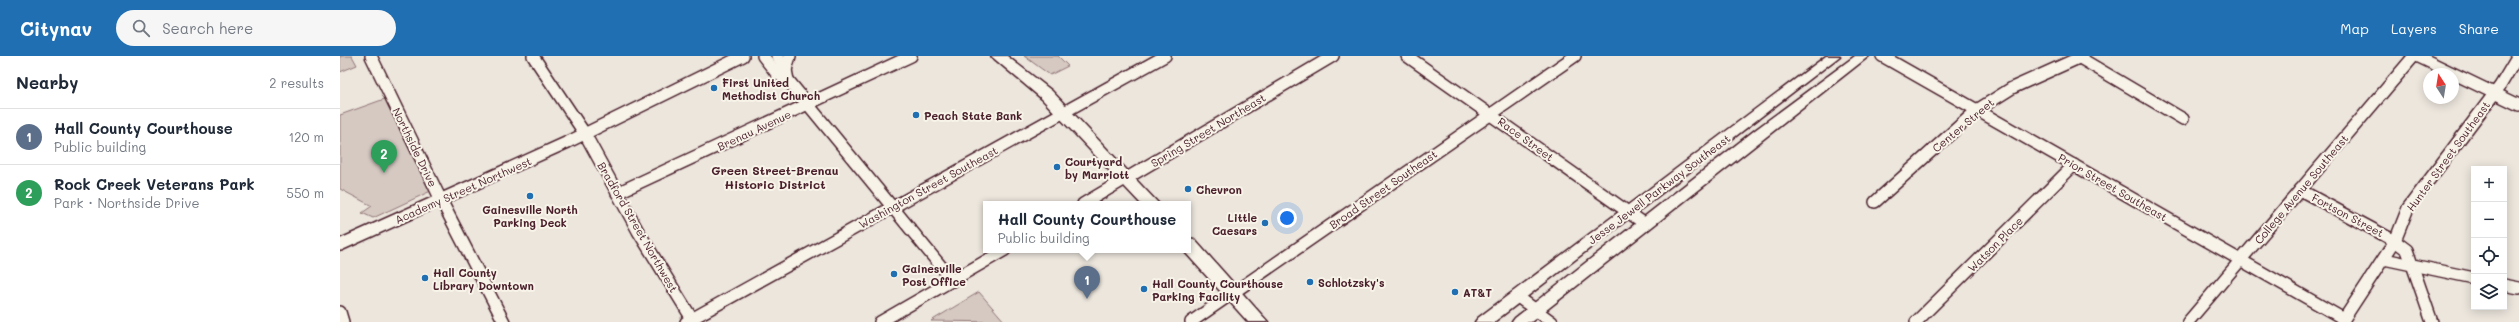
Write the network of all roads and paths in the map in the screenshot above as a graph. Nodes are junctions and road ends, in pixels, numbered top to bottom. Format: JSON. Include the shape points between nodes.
{"nodes":[{"id":1,"x":371,"y":56,"type":"edge"},
{"id":2,"x":533,"y":56,"type":"edge"},
{"id":3,"x":742,"y":56,"type":"edge"},
{"id":4,"x":763,"y":56,"type":"edge"},
{"id":5,"x":777,"y":56,"type":"edge"},
{"id":6,"x":790,"y":56,"type":"edge"},
{"id":7,"x":911,"y":56,"type":"edge"},
{"id":8,"x":998,"y":56,"type":"edge"},
{"id":9,"x":1165,"y":56,"type":"edge"},
{"id":10,"x":1333,"y":56,"type":"edge"},
{"id":11,"x":1406,"y":56,"type":"edge"},
{"id":12,"x":1575,"y":56,"type":"edge"},
{"id":13,"x":1834,"y":56,"type":"edge"},
{"id":14,"x":1863,"y":56,"type":"edge"},
{"id":15,"x":1882,"y":56,"type":"edge"},
{"id":16,"x":2414,"y":56,"type":"edge"},
{"id":17,"x":2418,"y":56,"type":"edge"},
{"id":18,"x":2518,"y":56,"type":"edge"},
{"id":19,"x":2081,"y":57,"type":"edge"},
{"id":20,"x":787,"y":75,"type":"junction"},
{"id":21,"x":2494,"y":92,"type":"junction"},
{"id":22,"x":2519,"y":105,"type":"edge"},
{"id":23,"x":807,"y":106,"type":"junction"},
{"id":24,"x":1977,"y":110,"type":"junction"},
{"id":25,"x":1063,"y":112,"type":"junction"},
{"id":26,"x":1490,"y":114,"type":"junction"},
{"id":27,"x":2183,"y":119,"type":"dead end"},
{"id":28,"x":585,"y":134,"type":"junction"},
{"id":29,"x":2074,"y":165,"type":"junction"},
{"id":30,"x":1127,"y":178,"type":"junction"},
{"id":31,"x":2300,"y":190,"type":"junction"},
{"id":32,"x":617,"y":193,"type":"junction"},
{"id":33,"x":441,"y":200,"type":"junction"},
{"id":34,"x":1088,"y":201,"type":"edge"},
{"id":35,"x":1148,"y":201,"type":"edge"},
{"id":36,"x":1875,"y":202,"type":"dead end"},
{"id":37,"x":892,"y":208,"type":"junction"},
{"id":38,"x":1629,"y":213,"type":"junction"},
{"id":39,"x":1645,"y":224,"type":"junction"},
{"id":40,"x":2396,"y":241,"type":"junction"},
{"id":41,"x":343,"y":245,"type":"edge"},
{"id":42,"x":1191,"y":247,"type":"edge"},
{"id":43,"x":1000,"y":253,"type":"edge"},
{"id":44,"x":2384,"y":259,"type":"junction"},
{"id":45,"x":2240,"y":260,"type":"junction"},
{"id":46,"x":2413,"y":265,"type":"junction"},
{"id":47,"x":2471,"y":277,"type":"edge"},
{"id":48,"x":953,"y":281,"type":"junction"},
{"id":49,"x":2507,"y":286,"type":"edge"},
{"id":50,"x":2519,"y":288,"type":"edge"},
{"id":51,"x":1232,"y":293,"type":"junction"},
{"id":52,"x":1518,"y":297,"type":"junction"},
{"id":53,"x":1537,"y":310,"type":"junction"},
{"id":54,"x":340,"y":312,"type":"edge"},
{"id":55,"x":690,"y":321,"type":"edge"},
{"id":56,"x":2343,"y":321,"type":"edge"},
{"id":57,"x":343,"y":322,"type":"edge"},
{"id":58,"x":504,"y":322,"type":"edge"},
{"id":59,"x":880,"y":322,"type":"edge"},
{"id":60,"x":1191,"y":322,"type":"edge"},
{"id":61,"x":1259,"y":322,"type":"edge"},
{"id":62,"x":1484,"y":322,"type":"edge"},
{"id":63,"x":1520,"y":322,"type":"edge"},
{"id":64,"x":1552,"y":322,"type":"edge"},
{"id":65,"x":1916,"y":322,"type":"edge"},
{"id":66,"x":2188,"y":322,"type":"edge"},
{"id":67,"x":2432,"y":322,"type":"edge"}],
"edges":[{"from":1,"to":33,"type":"street","name":"Northside Drive"},
{"from":2,"to":28,"type":"street","name":"Bradford Street Northwest"},
{"from":3,"to":28,"type":"street","name":"Academy Street Northwest"},
{"from":4,"to":20,"type":"street","via":[[777,74]]},
{"from":5,"to":20,"type":"street"},
{"from":6,"to":20,"type":"street"},
{"from":7,"to":23,"type":"street","name":"Brenau Avenue"},
{"from":8,"to":25,"type":"highway","via":[[1047,95]]},
{"from":9,"to":25,"type":"street","name":"Washington Street Southeast"},
{"from":10,"to":30,"type":"street","name":"Spring Street Northeast"},
{"from":11,"to":26,"type":"street","name":"Race Street"},
{"from":12,"to":26,"type":"street","name":"Broad Street Southeast"},
{"from":13,"to":38,"type":"main road","name":"Jesse Jewell Parkway Southeast"},
{"from":14,"to":39,"type":"main road","name":"Jesse Jewell Parkway Southeast"},
{"from":15,"to":24,"type":"street","name":"Prior Street Southeast"},
{"from":16,"to":31,"type":"street","name":"College Avenue Southeast"},
{"from":17,"to":21,"type":"street"},
{"from":18,"to":21,"type":"street","name":"Hunter Street Southeast"},
{"from":19,"to":24,"type":"street","name":"Center Street","via":[[2012,88]]},
{"from":19,"to":27,"type":"street"},
{"from":20,"to":23,"type":"street"},
{"from":21,"to":22,"type":"street"},
{"from":21,"to":40,"type":"street","name":"Hunter Street Southeast","via":[[2408,208]]},
{"from":23,"to":32,"type":"street","name":"Brenau Avenue"},
{"from":23,"to":37,"type":"street"},
{"from":24,"to":29,"type":"street","name":"Prior Street Southeast"},
{"from":24,"to":36,"type":"street","name":"Center Street"},
{"from":25,"to":30,"type":"highway"},
{"from":25,"to":37,"type":"street","name":"Washington Street Southeast"},
{"from":26,"to":38,"type":"street","name":"Race Street"},
{"from":26,"to":51,"type":"street","name":"Broad Street Southeast"},
{"from":28,"to":32,"type":"street","name":"Bradford Street Northwest"},
{"from":28,"to":33,"type":"street","name":"Academy Street Northwest"},
{"from":29,"to":45,"type":"street","name":"Prior Street Southeast"},
{"from":29,"to":65,"type":"street","name":"Watson Place"},
{"from":30,"to":34,"type":"street","name":"Spring Street Northeast"},
{"from":30,"to":35,"type":"highway"},
{"from":31,"to":40,"type":"street","name":"Fortson Street"},
{"from":31,"to":45,"type":"street","name":"College Avenue Southeast"},
{"from":32,"to":55,"type":"street","name":"Bradford Street Northwest"},
{"from":33,"to":41,"type":"street","name":"Academy Street Northwest"},
{"from":33,"to":58,"type":"street","name":"Northside Drive"},
{"from":37,"to":48,"type":"street"},
{"from":37,"to":55,"type":"street","name":"Washington Street Southeast"},
{"from":38,"to":39,"type":"street","name":"Race Street"},
{"from":38,"to":52,"type":"main road","name":"Jesse Jewell Parkway Southeast"},
{"from":39,"to":53,"type":"main road","name":"Jesse Jewell Parkway Southeast"},
{"from":40,"to":44,"type":"street","name":"Hunter Street Southeast"},
{"from":40,"to":46,"type":"street","name":"Fortson Street","via":[[2407,250]]},
{"from":42,"to":51,"type":"highway"},
{"from":43,"to":48,"type":"street"},
{"from":44,"to":46,"type":"street"},
{"from":44,"to":56,"type":"street","name":"Hunter Street Southeast"},
{"from":45,"to":56,"type":"street","name":"Prior Street Southeast"},
{"from":45,"to":66,"type":"street","name":"College Avenue Southeast"},
{"from":46,"to":47,"type":"street"},
{"from":46,"to":67,"type":"street","name":"Fortson Street"},
{"from":48,"to":59,"type":"street"},
{"from":49,"to":50,"type":"street"},
{"from":51,"to":60,"type":"street","name":"Broad Street Southeast"},
{"from":51,"to":61,"type":"highway"},
{"from":52,"to":53,"type":"street"},
{"from":52,"to":62,"type":"main road","name":"Jesse Jewell Parkway Southeast"},
{"from":53,"to":63,"type":"main road","name":"Jesse Jewell Parkway Southeast"},
{"from":53,"to":64,"type":"street"},
{"from":54,"to":57,"type":"street"}]}
